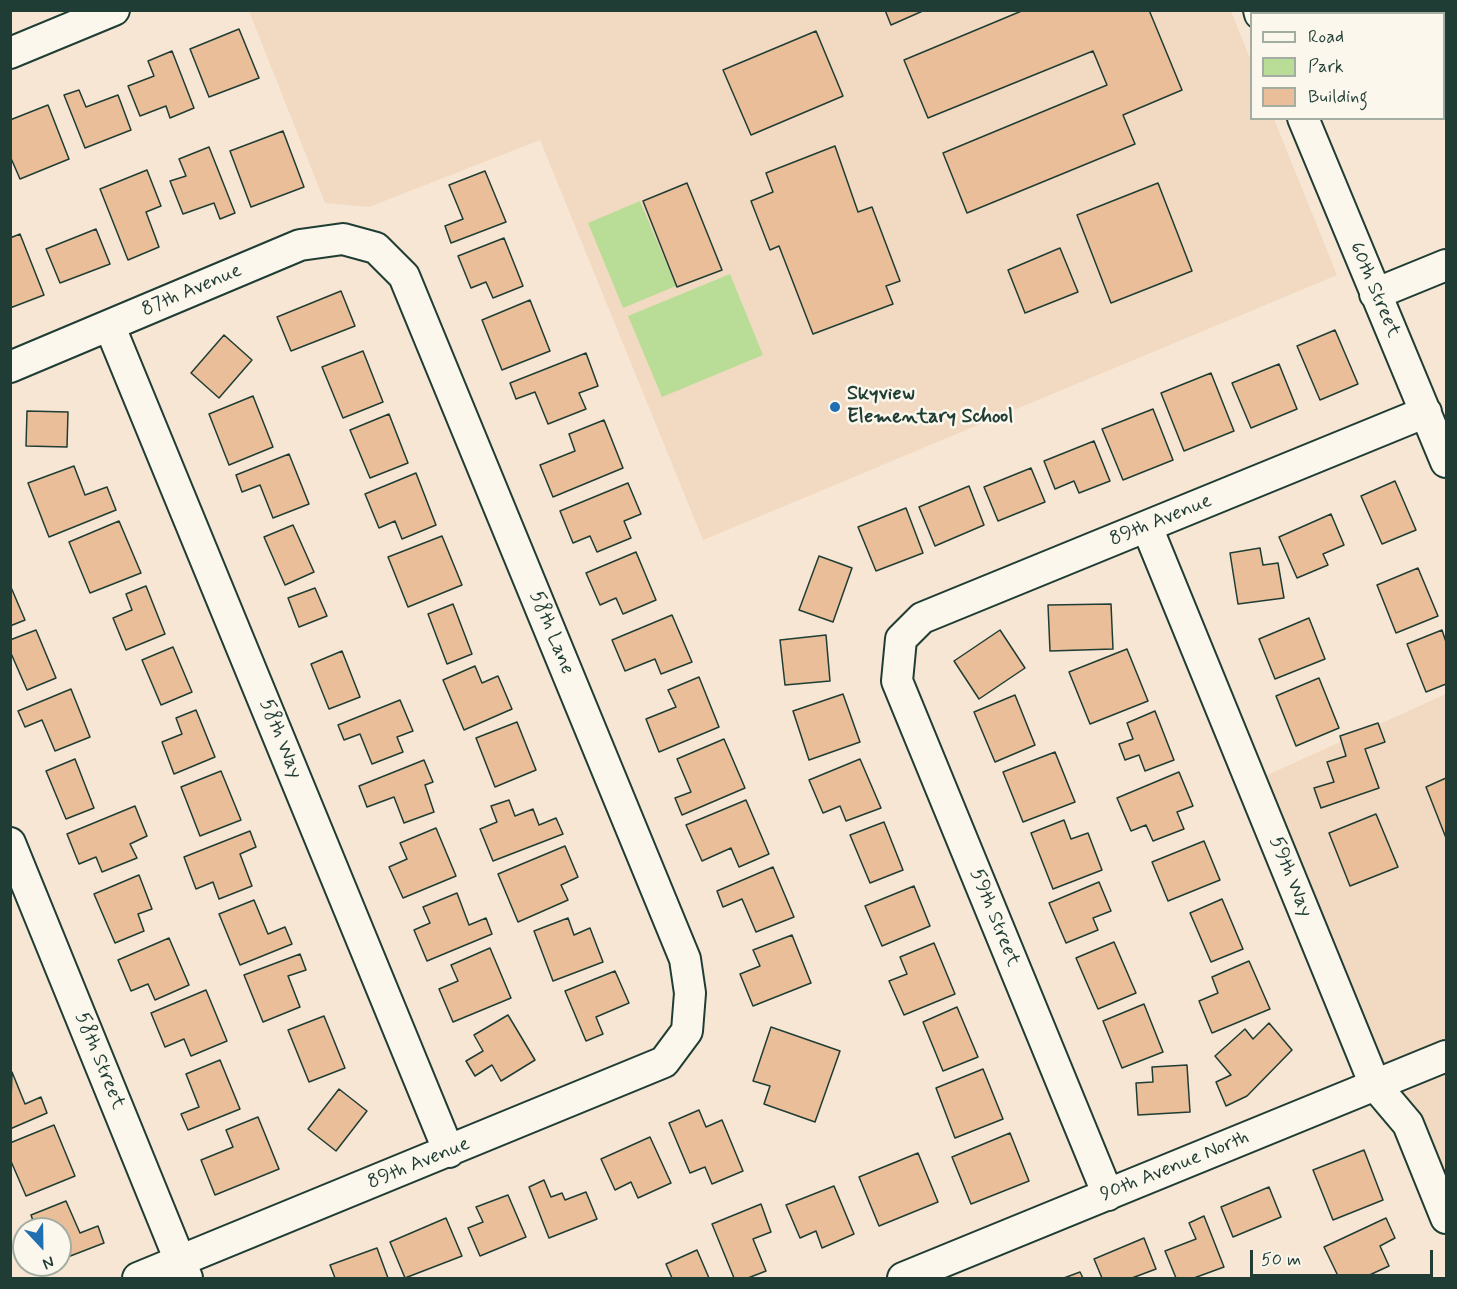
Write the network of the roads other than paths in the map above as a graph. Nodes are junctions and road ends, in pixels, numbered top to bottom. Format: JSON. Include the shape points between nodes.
{"nodes":[{"id":1,"x":114,"y":10,"type":"edge"},
{"id":2,"x":10,"y":53,"type":"edge"},
{"id":3,"x":1304,"y":120,"type":"edge"},
{"id":4,"x":376,"y":248,"type":"joint"},
{"id":5,"x":1446,"y":265,"type":"edge"},
{"id":6,"x":1375,"y":294,"type":"junction"},
{"id":7,"x":111,"y":327,"type":"junction"},
{"id":8,"x":10,"y":367,"type":"edge"},
{"id":9,"x":1426,"y":412,"type":"junction"},
{"id":10,"x":1446,"y":462,"type":"edge"},
{"id":11,"x":1147,"y":527,"type":"junction"},
{"id":12,"x":901,"y":639,"type":"joint"},
{"id":13,"x":10,"y":843,"type":"edge"},
{"id":14,"x":687,"y":1031,"type":"joint"},
{"id":15,"x":1446,"y":1056,"type":"edge"},
{"id":16,"x":1375,"y":1085,"type":"junction"},
{"id":17,"x":449,"y":1152,"type":"junction"},
{"id":18,"x":1108,"y":1195,"type":"junction"},
{"id":19,"x":1446,"y":1218,"type":"edge"},
{"id":20,"x":184,"y":1270,"type":"edge"},
{"id":21,"x":138,"y":1278,"type":"edge"},
{"id":22,"x":903,"y":1278,"type":"edge"}],
"edges":[{"from":1,"to":2,"type":"street"},
{"from":3,"to":6,"type":"street","name":"60th Street"},
{"from":4,"to":7,"type":"street","name":"87th Avenue","via":[[343,239],[300,245]]},
{"from":4,"to":14,"type":"street","name":"58th Lane","via":[[404,276],[685,959],[690,993]]},
{"from":5,"to":6,"type":"street"},
{"from":6,"to":9,"type":"street","name":"60th Street"},
{"from":7,"to":8,"type":"street","name":"87th Avenue"},
{"from":7,"to":17,"type":"street","name":"58th Way"},
{"from":9,"to":10,"type":"street","name":"60th Street"},
{"from":9,"to":11,"type":"street","name":"89th Avenue"},
{"from":11,"to":12,"type":"street","name":"89th Avenue","via":[[922,618]]},
{"from":11,"to":16,"type":"street","name":"59th Way"},
{"from":12,"to":18,"type":"street","name":"59th Street","via":[[897,681]]},
{"from":13,"to":20,"type":"street","name":"58th Street"},
{"from":14,"to":17,"type":"street","name":"89th Avenue","via":[[664,1062]]},
{"from":15,"to":16,"type":"street","name":"90th Avenue North"},
{"from":16,"to":18,"type":"street","name":"90th Avenue North"},
{"from":16,"to":19,"type":"street","name":"59th Way","via":[[1408,1124]]},
{"from":17,"to":20,"type":"street","name":"89th Avenue"},
{"from":18,"to":22,"type":"street","name":"90th Avenue North"},
{"from":20,"to":21,"type":"street","name":"89th Avenue"}]}
